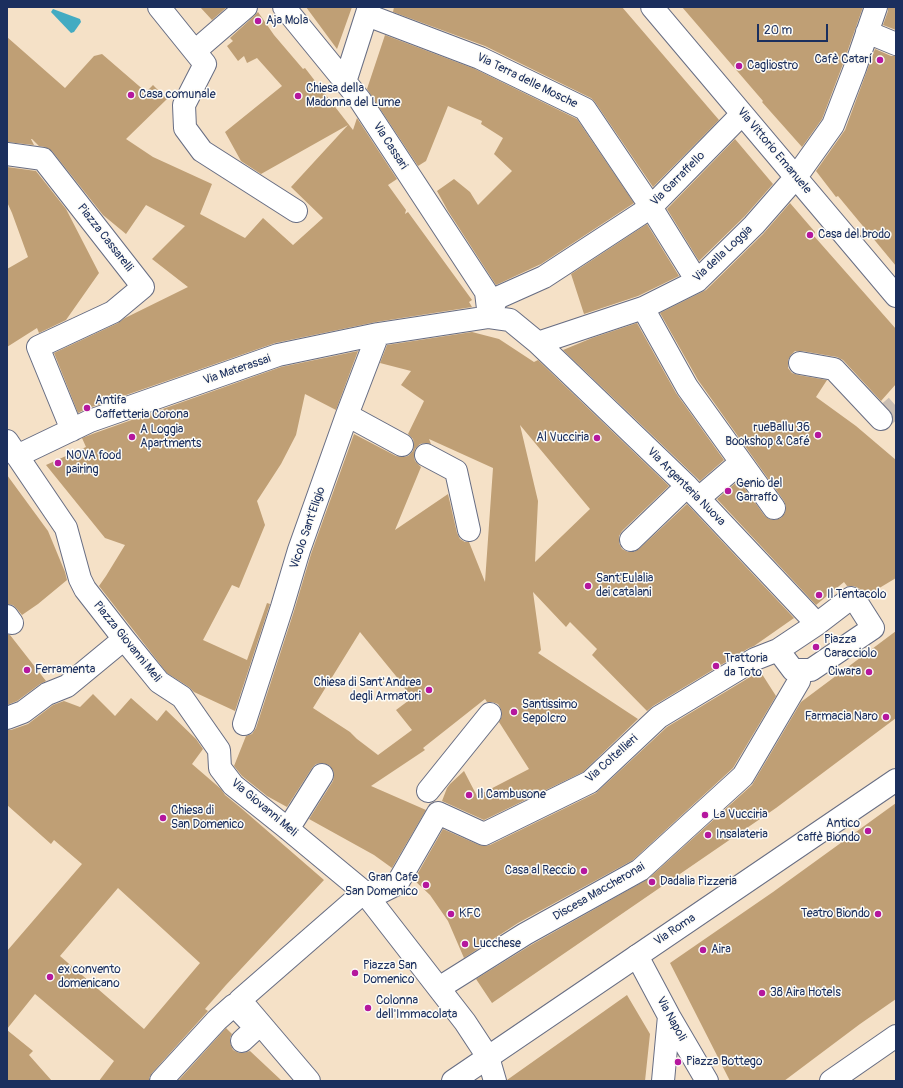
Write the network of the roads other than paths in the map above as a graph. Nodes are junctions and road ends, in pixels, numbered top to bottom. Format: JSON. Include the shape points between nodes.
{"nodes":[{"id":1,"x":158,"y":7,"type":"edge"},
{"id":2,"x":246,"y":7,"type":"edge"},
{"id":3,"x":284,"y":7,"type":"edge"},
{"id":4,"x":652,"y":7,"type":"edge"},
{"id":5,"x":876,"y":7,"type":"edge"},
{"id":6,"x":368,"y":11,"type":"edge"},
{"id":7,"x":867,"y":32,"type":"junction"},
{"id":8,"x":896,"y":44,"type":"edge"},
{"id":9,"x":194,"y":51,"type":"junction"},
{"id":10,"x":345,"y":82,"type":"junction"},
{"id":11,"x":742,"y":114,"type":"junction"},
{"id":12,"x":7,"y":154,"type":"edge"},
{"id":13,"x":796,"y":177,"type":"junction"},
{"id":14,"x":651,"y":207,"type":"junction"},
{"id":15,"x":296,"y":211,"type":"dead end"},
{"id":16,"x":697,"y":281,"type":"junction"},
{"id":17,"x":896,"y":296,"type":"edge"},
{"id":18,"x":643,"y":308,"type":"junction"},
{"id":19,"x":478,"y":319,"type":"junction"},
{"id":20,"x":378,"y":334,"type":"junction"},
{"id":21,"x":545,"y":349,"type":"junction"},
{"id":22,"x":800,"y":363,"type":"dead end"},
{"id":23,"x":347,"y":415,"type":"junction"},
{"id":24,"x":881,"y":419,"type":"dead end"},
{"id":25,"x":72,"y":430,"type":"junction"},
{"id":26,"x":402,"y":445,"type":"dead end"},
{"id":27,"x":12,"y":449,"type":"edge"},
{"id":28,"x":426,"y":455,"type":"dead end"},
{"id":29,"x":741,"y":462,"type":"junction"},
{"id":30,"x":693,"y":492,"type":"junction"},
{"id":31,"x":774,"y":508,"type":"dead end"},
{"id":32,"x":469,"y":530,"type":"dead end"},
{"id":33,"x":631,"y":540,"type":"dead end"},
{"id":34,"x":817,"y":624,"type":"junction"},
{"id":35,"x":124,"y":639,"type":"junction"},
{"id":36,"x":778,"y":650,"type":"junction"},
{"id":37,"x":801,"y":670,"type":"junction"},
{"id":38,"x":182,"y":697,"type":"joint"},
{"id":39,"x":490,"y":714,"type":"dead end"},
{"id":40,"x":7,"y":718,"type":"edge"},
{"id":41,"x":244,"y":724,"type":"dead end"},
{"id":42,"x":322,"y":775,"type":"dead end"},
{"id":43,"x":896,"y":780,"type":"edge"},
{"id":44,"x":428,"y":791,"type":"dead end"},
{"id":45,"x":288,"y":829,"type":"junction"},
{"id":46,"x":364,"y":892,"type":"junction"},
{"id":47,"x":638,"y":956,"type":"junction"},
{"id":48,"x":439,"y":988,"type":"junction"},
{"id":49,"x":237,"y":1002,"type":"junction"},
{"id":50,"x":669,"y":1016,"type":"junction"},
{"id":51,"x":242,"y":1041,"type":"dead end"},
{"id":52,"x":893,"y":1044,"type":"edge"},
{"id":53,"x":488,"y":1057,"type":"junction"},
{"id":54,"x":161,"y":1081,"type":"edge"},
{"id":55,"x":309,"y":1081,"type":"edge"},
{"id":56,"x":453,"y":1081,"type":"edge"},
{"id":57,"x":495,"y":1081,"type":"edge"},
{"id":58,"x":663,"y":1081,"type":"edge"},
{"id":59,"x":707,"y":1081,"type":"edge"},
{"id":60,"x":831,"y":1081,"type":"edge"}],
"edges":[{"from":1,"to":9,"type":"street"},
{"from":2,"to":9,"type":"street"},
{"from":3,"to":10,"type":"street","name":"Via Cassari"},
{"from":4,"to":11,"type":"street","name":"Via Vittorio Emanuele"},
{"from":5,"to":7,"type":"street","name":"Via della Loggia"},
{"from":6,"to":10,"type":"street"},
{"from":6,"to":14,"type":"street","name":"Via Terra delle Mosche","via":[[480,58],[584,109]]},
{"from":7,"to":8,"type":"street"},
{"from":7,"to":13,"type":"street","name":"Via della Loggia","via":[[833,125]]},
{"from":9,"to":15,"type":"street","via":[[205,64],[184,105],[185,128],[202,151]]},
{"from":10,"to":19,"type":"street","name":"Via Cassari","via":[[360,100],[486,292]]},
{"from":11,"to":13,"type":"street","name":"Via Vittorio Emanuele"},
{"from":11,"to":14,"type":"street","name":"Via Garraffello"},
{"from":12,"to":25,"type":"street","name":"Piazza Cassarelli","via":[[43,159],[143,287],[114,312],[38,347]]},
{"from":13,"to":16,"type":"street","name":"Via della Loggia","via":[[754,226]]},
{"from":13,"to":17,"type":"street","name":"Via Vittorio Emanuele"},
{"from":14,"to":16,"type":"street","name":"Via Terra delle Mosche"},
{"from":14,"to":19,"type":"street","name":"Via Garraffello","via":[[544,277],[497,298]]},
{"from":16,"to":18,"type":"street","name":"Via della Loggia"},
{"from":18,"to":21,"type":"street","name":"Via della Loggia","via":[[588,326]]},
{"from":18,"to":29,"type":"street","via":[[687,387]]},
{"from":19,"to":20,"type":"street","name":"Via Materassai"},
{"from":19,"to":21,"type":"street","name":"Via Argenteria Nuova","via":[[510,320]]},
{"from":20,"to":23,"type":"street","name":"Vicolo Sant'Eligio"},
{"from":20,"to":25,"type":"street","name":"Via Materassai","via":[[278,355],[90,421]]},
{"from":21,"to":30,"type":"street","name":"Via Argenteria Nuova"},
{"from":22,"to":24,"type":"street","via":[[834,369]]},
{"from":23,"to":26,"type":"street"},
{"from":23,"to":41,"type":"street","name":"Vicolo Sant'Eligio","via":[[299,550]]},
{"from":25,"to":27,"type":"street","name":"Via Materassai"},
{"from":27,"to":35,"type":"street","name":"Piazza Giovanni Meli","via":[[66,528],[85,590]]},
{"from":28,"to":32,"type":"street","via":[[456,472]]},
{"from":29,"to":30,"type":"street"},
{"from":29,"to":31,"type":"street"},
{"from":30,"to":33,"type":"street"},
{"from":30,"to":34,"type":"street","name":"Via Argenteria Nuova"},
{"from":34,"to":36,"type":"street"},
{"from":34,"to":37,"type":"street","via":[[851,598],[873,628],[811,670]]},
{"from":35,"to":38,"type":"street","name":"Piazza Giovanni Meli","via":[[159,682]]},
{"from":35,"to":40,"type":"street","via":[[67,686],[47,694],[23,712]]},
{"from":36,"to":37,"type":"street","via":[[794,670]]},
{"from":36,"to":46,"type":"street","name":"Via Coltellieri","via":[[755,659],[659,717],[590,782],[484,834],[438,813],[397,884],[381,892]]},
{"from":37,"to":48,"type":"street","name":"Discesa Maccheronai","via":[[799,681],[744,776],[640,870],[525,934]]},
{"from":38,"to":45,"type":"street","name":"Via Giovanni Meli","via":[[219,750],[220,768],[233,785]]},
{"from":39,"to":44,"type":"street"},
{"from":42,"to":45,"type":"street"},
{"from":43,"to":47,"type":"street","name":"Via Roma"},
{"from":45,"to":46,"type":"street","name":"Via Giovanni Meli"},
{"from":46,"to":48,"type":"street"},
{"from":46,"to":49,"type":"street"},
{"from":47,"to":50,"type":"street","name":"Via Napoli"},
{"from":47,"to":53,"type":"street","name":"Via Roma"},
{"from":48,"to":53,"type":"street"},
{"from":49,"to":51,"type":"street","via":[[256,1028]]},
{"from":49,"to":54,"type":"street"},
{"from":49,"to":55,"type":"street"},
{"from":50,"to":58,"type":"street"},
{"from":50,"to":59,"type":"street","name":"Via Napoli"},
{"from":52,"to":60,"type":"street"},
{"from":53,"to":56,"type":"street","name":"Via Roma"},
{"from":53,"to":57,"type":"street"}]}
